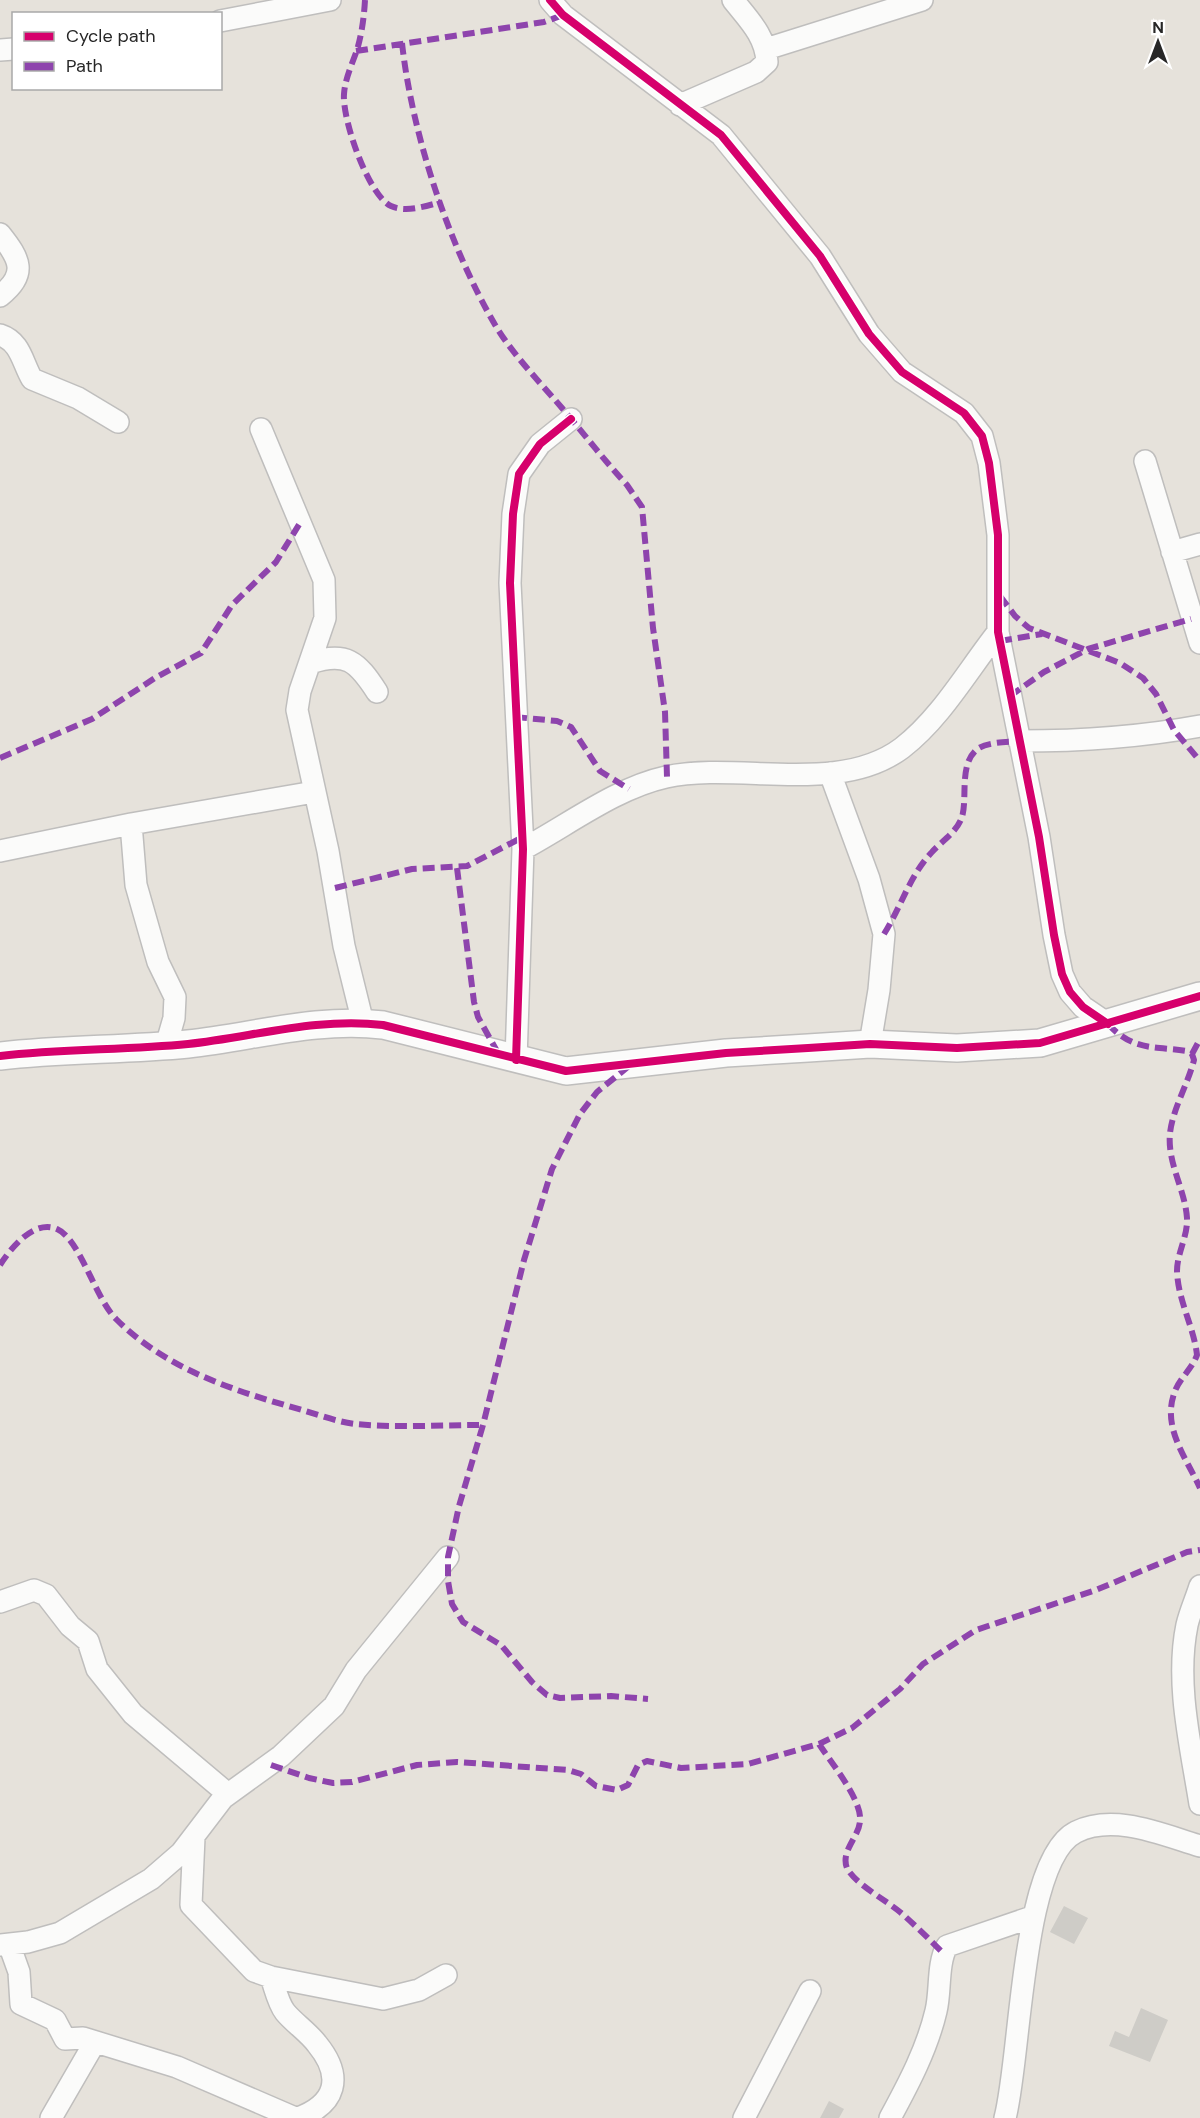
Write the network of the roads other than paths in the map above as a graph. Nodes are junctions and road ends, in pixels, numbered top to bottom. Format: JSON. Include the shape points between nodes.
{"nodes":[{"id":1,"x":330,"y":0,"type":"edge"},
{"id":2,"x":550,"y":0,"type":"edge"},
{"id":3,"x":733,"y":0,"type":"edge"},
{"id":4,"x":921,"y":0,"type":"edge"},
{"id":5,"x":222,"y":21,"type":"edge"},
{"id":6,"x":766,"y":50,"type":"junction"},
{"id":7,"x":680,"y":105,"type":"junction"},
{"id":8,"x":0,"y":234,"type":"edge"},
{"id":9,"x":0,"y":296,"type":"edge"},
{"id":10,"x":0,"y":335,"type":"edge"},
{"id":11,"x":571,"y":419,"type":"dead end"},
{"id":12,"x":118,"y":422,"type":"dead end"},
{"id":13,"x":261,"y":429,"type":"dead end"},
{"id":14,"x":1144,"y":461,"type":"dead end"},
{"id":15,"x":1200,"y":544,"type":"edge"},
{"id":16,"x":1172,"y":552,"type":"junction"},
{"id":17,"x":998,"y":632,"type":"junction"},
{"id":18,"x":1200,"y":643,"type":"edge"},
{"id":19,"x":310,"y":663,"type":"junction"},
{"id":20,"x":377,"y":692,"type":"dead end"},
{"id":21,"x":1200,"y":726,"type":"edge"},
{"id":22,"x":1019,"y":741,"type":"junction"},
{"id":23,"x":830,"y":773,"type":"junction"},
{"id":24,"x":314,"y":792,"type":"junction"},
{"id":25,"x":131,"y":824,"type":"junction"},
{"id":26,"x":523,"y":849,"type":"junction"},
{"id":27,"x":0,"y":851,"type":"edge"},
{"id":28,"x":1200,"y":996,"type":"edge"},
{"id":29,"x":363,"y":1023,"type":"junction"},
{"id":30,"x":1108,"y":1024,"type":"junction"},
{"id":31,"x":870,"y":1044,"type":"junction"},
{"id":32,"x":166,"y":1046,"type":"junction"},
{"id":33,"x":0,"y":1056,"type":"edge"},
{"id":34,"x":516,"y":1060,"type":"junction"},
{"id":35,"x":448,"y":1557,"type":"dead end"},
{"id":36,"x":1200,"y":1586,"type":"edge"},
{"id":37,"x":0,"y":1602,"type":"edge"},
{"id":38,"x":228,"y":1794,"type":"junction"},
{"id":39,"x":1200,"y":1804,"type":"edge"},
{"id":40,"x":194,"y":1837,"type":"junction"},
{"id":41,"x":1200,"y":1846,"type":"edge"},
{"id":42,"x":1032,"y":1917,"type":"junction"},
{"id":43,"x":4,"y":1944,"type":"edge"},
{"id":44,"x":446,"y":1975,"type":"dead end"},
{"id":45,"x":272,"y":1977,"type":"junction"},
{"id":46,"x":810,"y":1991,"type":"dead end"},
{"id":47,"x":95,"y":2042,"type":"junction"},
{"id":48,"x":51,"y":2118,"type":"edge"},
{"id":49,"x":297,"y":2118,"type":"edge"},
{"id":50,"x":744,"y":2118,"type":"edge"},
{"id":51,"x":890,"y":2118,"type":"edge"},
{"id":52,"x":1005,"y":2118,"type":"edge"}],
"edges":[{"from":1,"to":5,"type":"street"},
{"from":2,"to":7,"type":"street","via":[[563,15]]},
{"from":3,"to":6,"type":"street","via":[[758,31]]},
{"from":4,"to":6,"type":"street"},
{"from":6,"to":7,"type":"street","via":[[767,62],[756,72]]},
{"from":7,"to":17,"type":"street","via":[[721,135],[767,188],[820,256],[869,334],[902,372],[964,413],[982,436],[998,535]]},
{"from":8,"to":9,"type":"street","via":[[20,268],[17,279]]},
{"from":10,"to":12,"type":"street","via":[[20,351],[32,379],[78,398]]},
{"from":11,"to":26,"type":"street","via":[[540,444],[519,474],[513,514],[510,583]]},
{"from":13,"to":19,"type":"street","via":[[324,580],[325,618]]},
{"from":14,"to":16,"type":"street"},
{"from":15,"to":16,"type":"street"},
{"from":16,"to":18,"type":"street"},
{"from":17,"to":22,"type":"street"},
{"from":17,"to":23,"type":"street","via":[[931,719],[902,748],[867,767]]},
{"from":19,"to":20,"type":"street","via":[[330,657],[350,660]]},
{"from":19,"to":24,"type":"street","via":[[297,710]]},
{"from":21,"to":22,"type":"street","via":[[1075,741]]},
{"from":22,"to":30,"type":"street","via":[[1062,974],[1083,1007]]},
{"from":23,"to":26,"type":"street","via":[[667,777],[629,789]]},
{"from":23,"to":31,"type":"street","via":[[869,879],[884,934]]},
{"from":24,"to":25,"type":"street"},
{"from":24,"to":29,"type":"street"},
{"from":25,"to":27,"type":"street"},
{"from":25,"to":32,"type":"street","via":[[136,885],[158,962],[175,997]]},
{"from":26,"to":34,"type":"street"},
{"from":28,"to":30,"type":"street"},
{"from":29,"to":32,"type":"street","via":[[305,1025]]},
{"from":29,"to":34,"type":"street"},
{"from":30,"to":31,"type":"street","via":[[1040,1043],[957,1048]]},
{"from":31,"to":34,"type":"street","via":[[726,1053],[566,1071]]},
{"from":32,"to":33,"type":"street"},
{"from":35,"to":38,"type":"street","via":[[368,1655],[334,1706],[281,1756]]},
{"from":36,"to":39,"type":"street","via":[[1187,1626],[1183,1667]]},
{"from":37,"to":38,"type":"street","via":[[34,1590],[46,1595],[70,1626],[88,1641],[97,1669],[118,1698]]},
{"from":38,"to":40,"type":"street"},
{"from":40,"to":43,"type":"street","via":[[150,1879],[87,1918],[60,1933]]},
{"from":40,"to":45,"type":"street","via":[[193,1910],[254,1971]]},
{"from":41,"to":42,"type":"street","via":[[1135,1827],[1105,1824],[1076,1832],[1059,1845]]},
{"from":42,"to":51,"type":"street","via":[[947,1946],[932,2028]]},
{"from":42,"to":52,"type":"street"},
{"from":43,"to":47,"type":"street","via":[[19,1972],[21,2004],[56,2020],[65,2039]]},
{"from":44,"to":45,"type":"street","via":[[419,1990],[383,1999]]},
{"from":45,"to":49,"type":"street","via":[[284,2011],[317,2044],[333,2075],[327,2102],[315,2112]]},
{"from":46,"to":50,"type":"street"},
{"from":47,"to":48,"type":"street"},
{"from":47,"to":49,"type":"street","via":[[177,2067]]}]}
